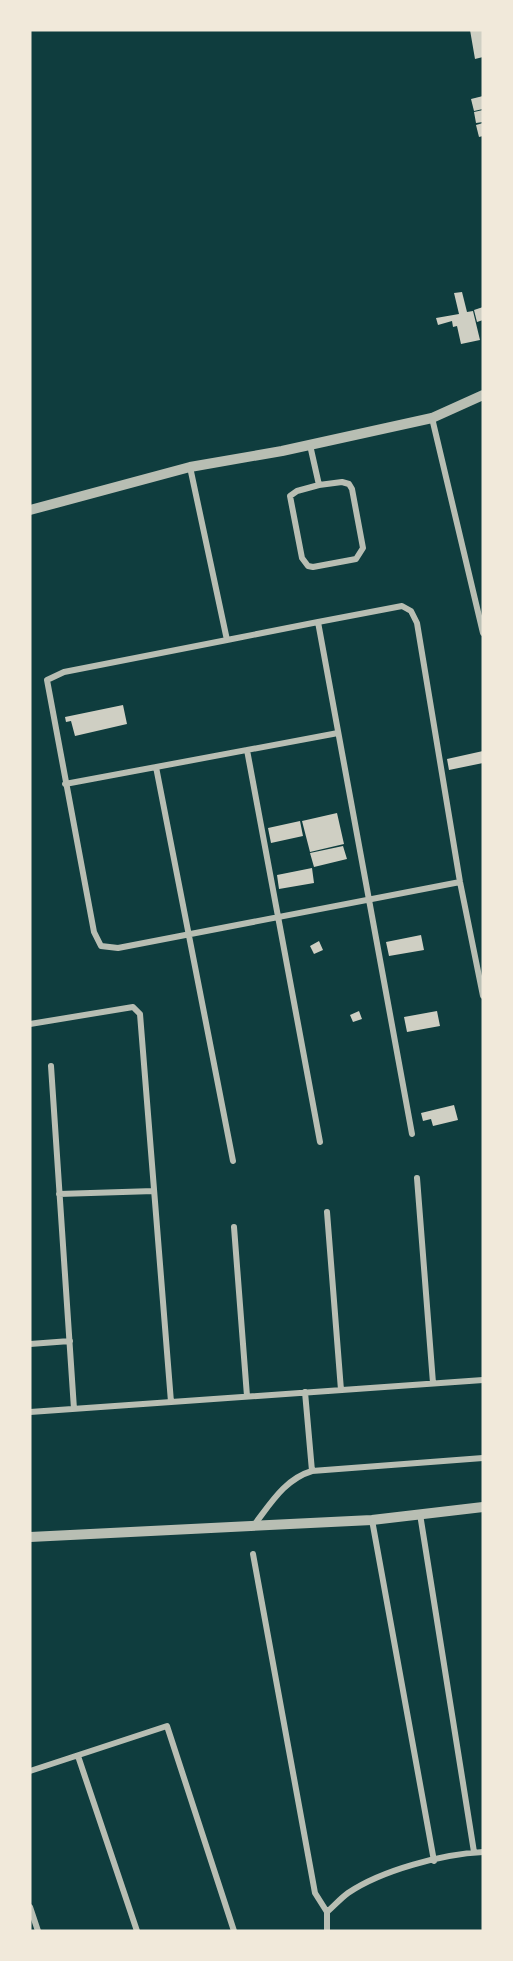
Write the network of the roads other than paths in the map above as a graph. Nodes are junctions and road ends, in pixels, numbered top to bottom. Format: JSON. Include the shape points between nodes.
{"nodes":[{"id":1,"x":483,"y":395,"type":"edge"},
{"id":2,"x":432,"y":418,"type":"junction"},
{"id":3,"x":310,"y":445,"type":"junction"},
{"id":4,"x":190,"y":467,"type":"junction"},
{"id":5,"x":319,"y":485,"type":"junction"},
{"id":6,"x":30,"y":510,"type":"edge"},
{"id":7,"x":318,"y":622,"type":"junction"},
{"id":8,"x":483,"y":633,"type":"edge"},
{"id":9,"x":227,"y":640,"type":"junction"},
{"id":10,"x":338,"y":733,"type":"junction"},
{"id":11,"x":247,"y":750,"type":"junction"},
{"id":12,"x":156,"y":767,"type":"junction"},
{"id":13,"x":65,"y":784,"type":"junction"},
{"id":14,"x":460,"y":882,"type":"junction"},
{"id":15,"x":370,"y":900,"type":"junction"},
{"id":16,"x":279,"y":918,"type":"junction"},
{"id":17,"x":188,"y":935,"type":"junction"},
{"id":18,"x":483,"y":996,"type":"edge"},
{"id":19,"x":30,"y":1024,"type":"edge"},
{"id":20,"x":51,"y":1066,"type":"dead end"},
{"id":21,"x":412,"y":1134,"type":"dead end"},
{"id":22,"x":320,"y":1142,"type":"dead end"},
{"id":23,"x":233,"y":1161,"type":"dead end"},
{"id":24,"x":417,"y":1178,"type":"dead end"},
{"id":25,"x":154,"y":1191,"type":"junction"},
{"id":26,"x":59,"y":1194,"type":"junction"},
{"id":27,"x":327,"y":1212,"type":"dead end"},
{"id":28,"x":234,"y":1227,"type":"dead end"},
{"id":29,"x":70,"y":1341,"type":"junction"},
{"id":30,"x":30,"y":1344,"type":"edge"},
{"id":31,"x":483,"y":1380,"type":"edge"},
{"id":32,"x":433,"y":1383,"type":"junction"},
{"id":33,"x":341,"y":1390,"type":"junction"},
{"id":34,"x":305,"y":1392,"type":"junction"},
{"id":35,"x":247,"y":1396,"type":"junction"},
{"id":36,"x":171,"y":1402,"type":"junction"},
{"id":37,"x":74,"y":1409,"type":"junction"},
{"id":38,"x":30,"y":1412,"type":"edge"},
{"id":39,"x":483,"y":1458,"type":"edge"},
{"id":40,"x":312,"y":1471,"type":"junction"},
{"id":41,"x":483,"y":1507,"type":"edge"},
{"id":42,"x":420,"y":1513,"type":"junction"},
{"id":43,"x":372,"y":1520,"type":"junction"},
{"id":44,"x":252,"y":1528,"type":"junction"},
{"id":45,"x":30,"y":1537,"type":"edge"},
{"id":46,"x":253,"y":1554,"type":"dead end"},
{"id":47,"x":78,"y":1756,"type":"junction"},
{"id":48,"x":30,"y":1771,"type":"edge"},
{"id":49,"x":474,"y":1852,"type":"junction"},
{"id":50,"x":483,"y":1852,"type":"edge"},
{"id":51,"x":434,"y":1861,"type":"junction"},
{"id":52,"x":30,"y":1907,"type":"edge"},
{"id":53,"x":327,"y":1912,"type":"junction"},
{"id":54,"x":38,"y":1931,"type":"edge"},
{"id":55,"x":137,"y":1931,"type":"edge"},
{"id":56,"x":234,"y":1931,"type":"edge"},
{"id":57,"x":327,"y":1931,"type":"edge"}],
"edges":[{"from":1,"to":2,"type":"street"},
{"from":2,"to":3,"type":"street"},
{"from":2,"to":8,"type":"street"},
{"from":3,"to":4,"type":"street"},
{"from":3,"to":5,"type":"street"},
{"from":4,"to":6,"type":"street"},
{"from":4,"to":9,"type":"street"},
{"from":5,"to":5,"type":"street","via":[[342,482],[352,489],[363,548],[356,559],[313,567],[302,558],[290,496]]},
{"from":7,"to":9,"type":"street"},
{"from":7,"to":10,"type":"street"},
{"from":7,"to":14,"type":"street","via":[[402,606],[411,611],[417,623]]},
{"from":9,"to":13,"type":"street","via":[[64,672],[47,680]]},
{"from":10,"to":11,"type":"street"},
{"from":10,"to":15,"type":"street"},
{"from":11,"to":12,"type":"street"},
{"from":11,"to":16,"type":"street"},
{"from":12,"to":13,"type":"street"},
{"from":12,"to":17,"type":"street"},
{"from":13,"to":17,"type":"street","via":[[94,932],[101,946],[118,948]]},
{"from":14,"to":15,"type":"street"},
{"from":14,"to":18,"type":"street"},
{"from":15,"to":16,"type":"street"},
{"from":15,"to":21,"type":"street"},
{"from":16,"to":17,"type":"street"},
{"from":16,"to":22,"type":"street"},
{"from":17,"to":23,"type":"street"},
{"from":19,"to":25,"type":"street","via":[[134,1006],[140,1014]]},
{"from":20,"to":26,"type":"street"},
{"from":24,"to":32,"type":"street"},
{"from":25,"to":26,"type":"street"},
{"from":25,"to":36,"type":"street"},
{"from":26,"to":29,"type":"street"},
{"from":27,"to":33,"type":"street"},
{"from":28,"to":35,"type":"street"},
{"from":29,"to":30,"type":"street"},
{"from":29,"to":37,"type":"street"},
{"from":31,"to":32,"type":"street"},
{"from":32,"to":33,"type":"street"},
{"from":33,"to":34,"type":"street"},
{"from":34,"to":35,"type":"street"},
{"from":34,"to":40,"type":"street"},
{"from":35,"to":36,"type":"street"},
{"from":36,"to":37,"type":"street"},
{"from":37,"to":38,"type":"street"},
{"from":39,"to":40,"type":"street"},
{"from":40,"to":44,"type":"street","via":[[289,1483]]},
{"from":41,"to":42,"type":"street"},
{"from":42,"to":43,"type":"street"},
{"from":42,"to":49,"type":"street"},
{"from":43,"to":44,"type":"street"},
{"from":43,"to":51,"type":"street"},
{"from":44,"to":45,"type":"street"},
{"from":46,"to":53,"type":"street","via":[[315,1893]]},
{"from":47,"to":48,"type":"street"},
{"from":47,"to":55,"type":"street"},
{"from":47,"to":56,"type":"street","via":[[167,1726]]},
{"from":49,"to":50,"type":"street"},
{"from":49,"to":51,"type":"street"},
{"from":51,"to":53,"type":"street","via":[[392,1872],[348,1893]]},
{"from":52,"to":54,"type":"street"},
{"from":53,"to":57,"type":"street"}]}
